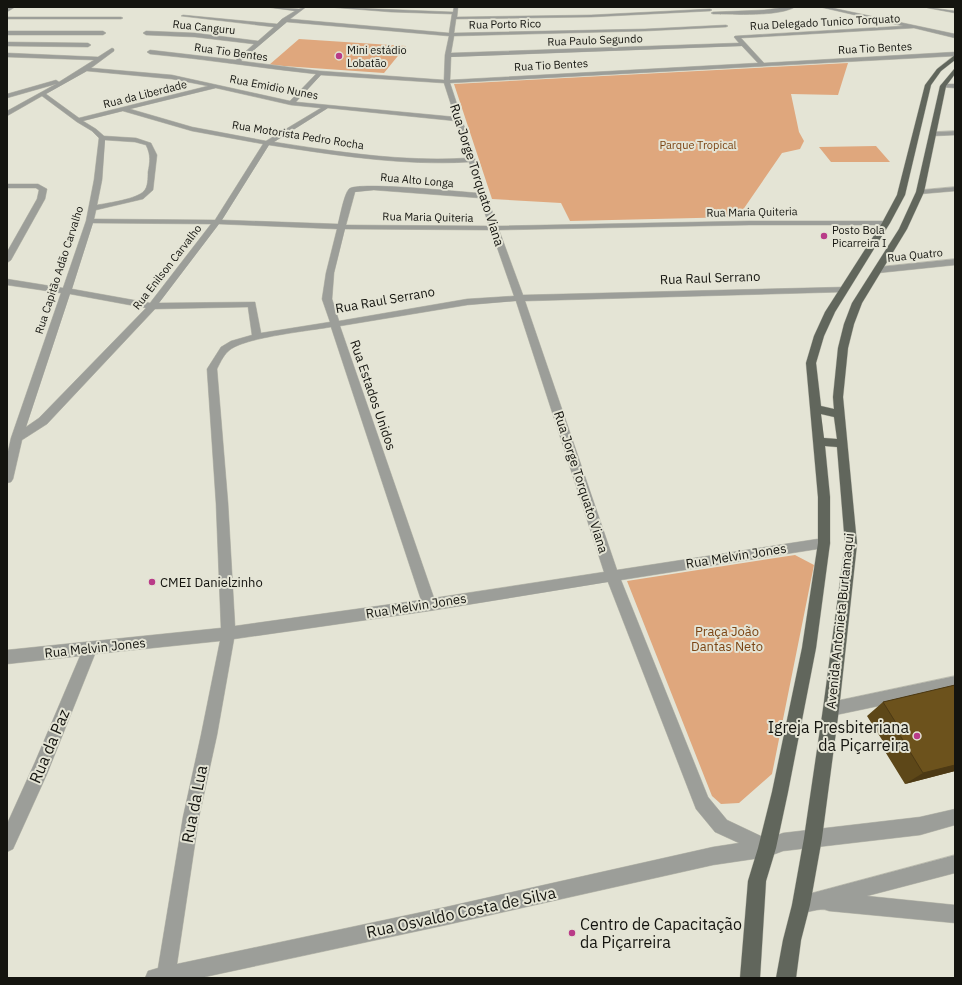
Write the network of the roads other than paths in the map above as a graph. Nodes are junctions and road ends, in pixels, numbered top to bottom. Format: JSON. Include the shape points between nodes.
{"nodes":[{"id":1,"x":11,"y":7,"type":"edge"},
{"id":2,"x":268,"y":7,"type":"edge"},
{"id":3,"x":330,"y":7,"type":"edge"},
{"id":4,"x":456,"y":7,"type":"edge"},
{"id":5,"x":793,"y":7,"type":"edge"},
{"id":6,"x":822,"y":7,"type":"edge"},
{"id":7,"x":928,"y":7,"type":"edge"},
{"id":8,"x":301,"y":9,"type":"edge"},
{"id":9,"x":7,"y":11,"type":"edge"},
{"id":10,"x":955,"y":12,"type":"edge"},
{"id":11,"x":714,"y":14,"type":"edge"},
{"id":12,"x":183,"y":16,"type":"dead end"},
{"id":13,"x":453,"y":16,"type":"junction"},
{"id":14,"x":7,"y":18,"type":"edge"},
{"id":15,"x":120,"y":18,"type":"dead end"},
{"id":16,"x":284,"y":20,"type":"junction"},
{"id":17,"x":278,"y":26,"type":"junction"},
{"id":18,"x":726,"y":26,"type":"junction"},
{"id":19,"x":914,"y":27,"type":"junction"},
{"id":20,"x":7,"y":33,"type":"edge"},
{"id":21,"x":103,"y":33,"type":"dead end"},
{"id":22,"x":146,"y":33,"type":"dead end"},
{"id":23,"x":450,"y":34,"type":"junction"},
{"id":24,"x":955,"y":36,"type":"edge"},
{"id":25,"x":737,"y":37,"type":"junction"},
{"id":26,"x":259,"y":43,"type":"junction"},
{"id":27,"x":7,"y":44,"type":"edge"},
{"id":28,"x":743,"y":44,"type":"junction"},
{"id":29,"x":88,"y":45,"type":"dead end"},
{"id":30,"x":112,"y":50,"type":"dead end"},
{"id":31,"x":150,"y":52,"type":"dead end"},
{"id":32,"x":955,"y":54,"type":"edge"},
{"id":33,"x":7,"y":55,"type":"edge"},
{"id":34,"x":448,"y":56,"type":"junction"},
{"id":35,"x":955,"y":57,"type":"edge"},
{"id":36,"x":98,"y":60,"type":"junction"},
{"id":37,"x":237,"y":62,"type":"junction"},
{"id":38,"x":763,"y":65,"type":"junction"},
{"id":39,"x":86,"y":69,"type":"junction"},
{"id":40,"x":954,"y":72,"type":"edge"},
{"id":41,"x":320,"y":73,"type":"junction"},
{"id":42,"x":67,"y":80,"type":"junction"},
{"id":43,"x":446,"y":81,"type":"junction"},
{"id":44,"x":217,"y":86,"type":"junction"},
{"id":45,"x":955,"y":86,"type":"edge"},
{"id":46,"x":942,"y":90,"type":"junction"},
{"id":47,"x":42,"y":94,"type":"junction"},
{"id":48,"x":926,"y":95,"type":"junction"},
{"id":49,"x":7,"y":96,"type":"edge"},
{"id":50,"x":940,"y":101,"type":"junction"},
{"id":51,"x":291,"y":102,"type":"junction"},
{"id":52,"x":326,"y":107,"type":"junction"},
{"id":53,"x":124,"y":110,"type":"junction"},
{"id":54,"x":7,"y":114,"type":"edge"},
{"id":55,"x":458,"y":119,"type":"junction"},
{"id":56,"x":78,"y":120,"type":"junction"},
{"id":57,"x":955,"y":133,"type":"edge"},
{"id":58,"x":933,"y":134,"type":"junction"},
{"id":59,"x":102,"y":138,"type":"junction"},
{"id":60,"x":267,"y":143,"type":"junction"},
{"id":61,"x":472,"y":160,"type":"junction"},
{"id":62,"x":7,"y":186,"type":"edge"},
{"id":63,"x":955,"y":189,"type":"edge"},
{"id":64,"x":351,"y":192,"type":"joint"},
{"id":65,"x":920,"y":192,"type":"junction"},
{"id":66,"x":483,"y":196,"type":"junction"},
{"id":67,"x":92,"y":209,"type":"junction"},
{"id":68,"x":90,"y":221,"type":"junction"},
{"id":69,"x":217,"y":222,"type":"junction"},
{"id":70,"x":342,"y":227,"type":"junction"},
{"id":71,"x":495,"y":228,"type":"junction"},
{"id":72,"x":893,"y":228,"type":"junction"},
{"id":73,"x":7,"y":260,"type":"edge"},
{"id":74,"x":955,"y":262,"type":"edge"},
{"id":75,"x":878,"y":270,"type":"junction"},
{"id":76,"x":7,"y":282,"type":"edge"},
{"id":77,"x":844,"y":290,"type":"junction"},
{"id":78,"x":68,"y":291,"type":"junction"},
{"id":79,"x":519,"y":298,"type":"junction"},
{"id":80,"x":152,"y":306,"type":"junction"},
{"id":81,"x":334,"y":324,"type":"junction"},
{"id":82,"x":257,"y":337,"type":"junction"},
{"id":83,"x":816,"y":409,"type":"junction"},
{"id":84,"x":840,"y":414,"type":"junction"},
{"id":85,"x":17,"y":438,"type":"junction"},
{"id":86,"x":819,"y":440,"type":"junction"},
{"id":87,"x":843,"y":444,"type":"junction"},
{"id":88,"x":7,"y":479,"type":"edge"},
{"id":89,"x":824,"y":543,"type":"junction"},
{"id":90,"x":612,"y":575,"type":"junction"},
{"id":91,"x":429,"y":604,"type":"junction"},
{"id":92,"x":228,"y":634,"type":"junction"},
{"id":93,"x":90,"y":649,"type":"junction"},
{"id":94,"x":7,"y":657,"type":"edge"},
{"id":95,"x":955,"y":683,"type":"edge"},
{"id":96,"x":831,"y":710,"type":"junction"},
{"id":97,"x":955,"y":817,"type":"edge"},
{"id":98,"x":813,"y":838,"type":"junction"},
{"id":99,"x":7,"y":842,"type":"edge"},
{"id":100,"x":767,"y":848,"type":"junction"},
{"id":101,"x":955,"y":864,"type":"edge"},
{"id":102,"x":822,"y":901,"type":"junction"},
{"id":103,"x":801,"y":905,"type":"junction"},
{"id":104,"x":955,"y":914,"type":"edge"},
{"id":105,"x":161,"y":977,"type":"edge"},
{"id":106,"x":750,"y":978,"type":"edge"},
{"id":107,"x":786,"y":978,"type":"edge"}],
"edges":[{"from":1,"to":9,"type":"street"},
{"from":2,"to":8,"type":"street"},
{"from":3,"to":13,"type":"street"},
{"from":4,"to":13,"type":"street"},
{"from":5,"to":11,"type":"street"},
{"from":6,"to":19,"type":"street"},
{"from":7,"to":10,"type":"street"},
{"from":8,"to":16,"type":"street"},
{"from":11,"to":13,"type":"street"},
{"from":11,"to":18,"type":"street"},
{"from":12,"to":17,"type":"street"},
{"from":13,"to":23,"type":"street"},
{"from":14,"to":15,"type":"street"},
{"from":16,"to":17,"type":"street"},
{"from":16,"to":23,"type":"street","name":"Rua Porto Rico"},
{"from":17,"to":26,"type":"street"},
{"from":18,"to":23,"type":"street","name":"Rua Porto Rico","via":[[629,31]]},
{"from":18,"to":25,"type":"street"},
{"from":19,"to":24,"type":"street"},
{"from":19,"to":25,"type":"street","name":"Rua Delegado Tunico Torquato"},
{"from":20,"to":21,"type":"street"},
{"from":22,"to":26,"type":"street","name":"Rua Canguru","via":[[195,35]]},
{"from":23,"to":34,"type":"street"},
{"from":25,"to":28,"type":"street"},
{"from":26,"to":37,"type":"street"},
{"from":27,"to":29,"type":"street"},
{"from":28,"to":34,"type":"street","name":"Rua Paulo Segundo"},
{"from":28,"to":38,"type":"street"},
{"from":30,"to":36,"type":"street"},
{"from":31,"to":37,"type":"street","name":"Rua Tio Bentes"},
{"from":32,"to":38,"type":"street","name":"Rua Tio Bentes"},
{"from":33,"to":36,"type":"street"},
{"from":34,"to":43,"type":"street"},
{"from":35,"to":48,"type":"main road","name":"Avenida Antonieta Burlamaqui","via":[[938,70],[928,85]]},
{"from":36,"to":39,"type":"street"},
{"from":37,"to":41,"type":"street","name":"Rua Tio Bentes"},
{"from":38,"to":43,"type":"street","name":"Rua Tio Bentes"},
{"from":39,"to":42,"type":"street"},
{"from":39,"to":44,"type":"street","name":"Rua Emidio Nunes","via":[[167,77]]},
{"from":40,"to":46,"type":"main road","name":"Avenida Antonieta Burlamaqui"},
{"from":41,"to":43,"type":"street","name":"Rua Tio Bentes"},
{"from":41,"to":51,"type":"street"},
{"from":42,"to":47,"type":"street"},
{"from":42,"to":49,"type":"street"},
{"from":43,"to":55,"type":"street","name":"Rua Jorge Torquato Viana"},
{"from":44,"to":51,"type":"street","name":"Rua Emidio Nunes"},
{"from":44,"to":53,"type":"street","name":"Rua da Liberdade"},
{"from":45,"to":46,"type":"street"},
{"from":46,"to":48,"type":"main road"},
{"from":46,"to":50,"type":"main road","name":"Avenida Antonieta Burlamaqui"},
{"from":47,"to":54,"type":"street"},
{"from":47,"to":56,"type":"street"},
{"from":48,"to":50,"type":"main road"},
{"from":48,"to":72,"type":"main road","name":"Avenida Antonieta Burlamaqui"},
{"from":50,"to":58,"type":"main road","name":"Avenida Antonieta Burlamaqui"},
{"from":51,"to":52,"type":"street","name":"Rua Emidio Nunes"},
{"from":52,"to":55,"type":"street","name":"Rua Emidio Nunes"},
{"from":52,"to":60,"type":"street","name":"Rua Enilson Carvalho"},
{"from":53,"to":56,"type":"street","name":"Rua da Liberdade"},
{"from":53,"to":60,"type":"street","name":"Rua Motorista Pedro Rocha","via":[[159,121]]},
{"from":55,"to":61,"type":"street","name":"Rua Jorge Torquato Viana"},
{"from":56,"to":59,"type":"street"},
{"from":57,"to":58,"type":"street"},
{"from":58,"to":65,"type":"main road","name":"Avenida Antonieta Burlamaqui"},
{"from":59,"to":67,"type":"street","name":"Rua Capitão Adão Carvalho"},
{"from":59,"to":67,"type":"street","via":[[136,140],[149,144],[154,155],[151,180],[146,193],[140,197]]},
{"from":60,"to":61,"type":"street","name":"Rua Motorista Pedro Rocha","via":[[395,160]]},
{"from":60,"to":69,"type":"street","name":"Rua Enilson Carvalho"},
{"from":61,"to":66,"type":"street","name":"Rua Jorge Torquato Viana"},
{"from":62,"to":73,"type":"street","via":[[38,186],[43,189],[43,194]]},
{"from":63,"to":65,"type":"street"},
{"from":64,"to":66,"type":"street","name":"Rua Alto Longa","via":[[358,188],[374,188]]},
{"from":64,"to":70,"type":"street","name":"Rua Estados Unidos"},
{"from":65,"to":72,"type":"main road","name":"Avenida Antonieta Burlamaqui"},
{"from":66,"to":71,"type":"street","name":"Rua Jorge Torquato Viana"},
{"from":67,"to":68,"type":"street","name":"Rua Capitão Adão Carvalho"},
{"from":68,"to":69,"type":"street","name":"Rua Maria Quiteria"},
{"from":68,"to":78,"type":"street","name":"Rua Capitão Adão Carvalho"},
{"from":69,"to":70,"type":"street","name":"Rua Maria Quiteria"},
{"from":69,"to":80,"type":"street","name":"Rua Enilson Carvalho"},
{"from":70,"to":71,"type":"street","name":"Rua Maria Quiteria"},
{"from":70,"to":81,"type":"street","name":"Rua Estados Unidos","via":[[330,273],[327,299]]},
{"from":71,"to":72,"type":"street","name":"Rua Maria Quiteria","via":[[749,222]]},
{"from":71,"to":79,"type":"street","name":"Rua Jorge Torquato Viana"},
{"from":72,"to":75,"type":"main road","name":"Avenida Antonieta Burlamaqui"},
{"from":72,"to":77,"type":"main road","name":"Avenida Antonieta Burlamaqui"},
{"from":74,"to":75,"type":"street","name":"Rua Quatro"},
{"from":75,"to":84,"type":"main road","name":"Avenida Antonieta Burlamaqui","via":[[857,304],[849,324],[840,365]]},
{"from":76,"to":78,"type":"street"},
{"from":77,"to":79,"type":"street","name":"Rua Raul Serrano"},
{"from":77,"to":83,"type":"main road","name":"Avenida Antonieta Burlamaqui","via":[[819,336],[811,363]]},
{"from":78,"to":80,"type":"street"},
{"from":78,"to":85,"type":"street","name":"Rua Capitão Adão Carvalho"},
{"from":79,"to":81,"type":"street","name":"Rua Raul Serrano","via":[[467,302]]},
{"from":79,"to":90,"type":"street","name":"Rua Jorge Torquato Viana"},
{"from":80,"to":82,"type":"street","via":[[252,304]]},
{"from":80,"to":85,"type":"street","name":"Rua Enilson Carvalho","via":[[48,416]]},
{"from":81,"to":82,"type":"street","name":"Rua Raul Serrano"},
{"from":81,"to":91,"type":"street","name":"Rua Estados Unidos"},
{"from":82,"to":92,"type":"street","name":"Rua Raul Serrano","via":[[227,346],[218,355],[212,369]]},
{"from":83,"to":84,"type":"main road"},
{"from":83,"to":86,"type":"main road","name":"Avenida Antonieta Burlamaqui"},
{"from":84,"to":87,"type":"main road","name":"Avenida Antonieta Burlamaqui"},
{"from":85,"to":88,"type":"street","name":"Rua Capitão Adão Carvalho"},
{"from":86,"to":87,"type":"main road"},
{"from":86,"to":89,"type":"main road","name":"Avenida Antonieta Burlamaqui","via":[[824,497]]},
{"from":87,"to":96,"type":"main road","name":"Avenida Antonieta Burlamaqui","via":[[851,544]]},
{"from":89,"to":90,"type":"street","name":"Rua Melvin Jones"},
{"from":89,"to":100,"type":"main road","name":"Avenida Antonieta Burlamaqui","via":[[809,648]]},
{"from":90,"to":91,"type":"street","name":"Rua Melvin Jones"},
{"from":90,"to":100,"type":"street","name":"Rua Jorge Torquato Viana","via":[[702,803],[721,826]]},
{"from":91,"to":92,"type":"street","name":"Rua Melvin Jones"},
{"from":92,"to":93,"type":"street","name":"Rua Melvin Jones"},
{"from":92,"to":105,"type":"street","name":"Rua da Lua"},
{"from":93,"to":94,"type":"street","name":"Rua Melvin Jones"},
{"from":93,"to":99,"type":"street","name":"Rua da Paz"},
{"from":95,"to":96,"type":"street"},
{"from":96,"to":98,"type":"main road","name":"Avenida Antonieta Burlamaqui"},
{"from":97,"to":98,"type":"street","name":"Rua Osvaldo Costa de Silva","via":[[920,826]]},
{"from":98,"to":100,"type":"street","name":"Rua Osvaldo Costa de Silva","via":[[783,842]]},
{"from":98,"to":103,"type":"main road","name":"Avenida Antonieta Burlamaqui"},
{"from":100,"to":105,"type":"street","name":"Rua Osvaldo Costa de Silva","via":[[713,856]]},
{"from":100,"to":106,"type":"main road","name":"Avenida Antonieta Burlamaqui","via":[[757,881]]},
{"from":101,"to":102,"type":"street"},
{"from":102,"to":103,"type":"street"},
{"from":102,"to":104,"type":"street"},
{"from":103,"to":107,"type":"main road","name":"Avenida Antonieta Burlamaqui"}]}
